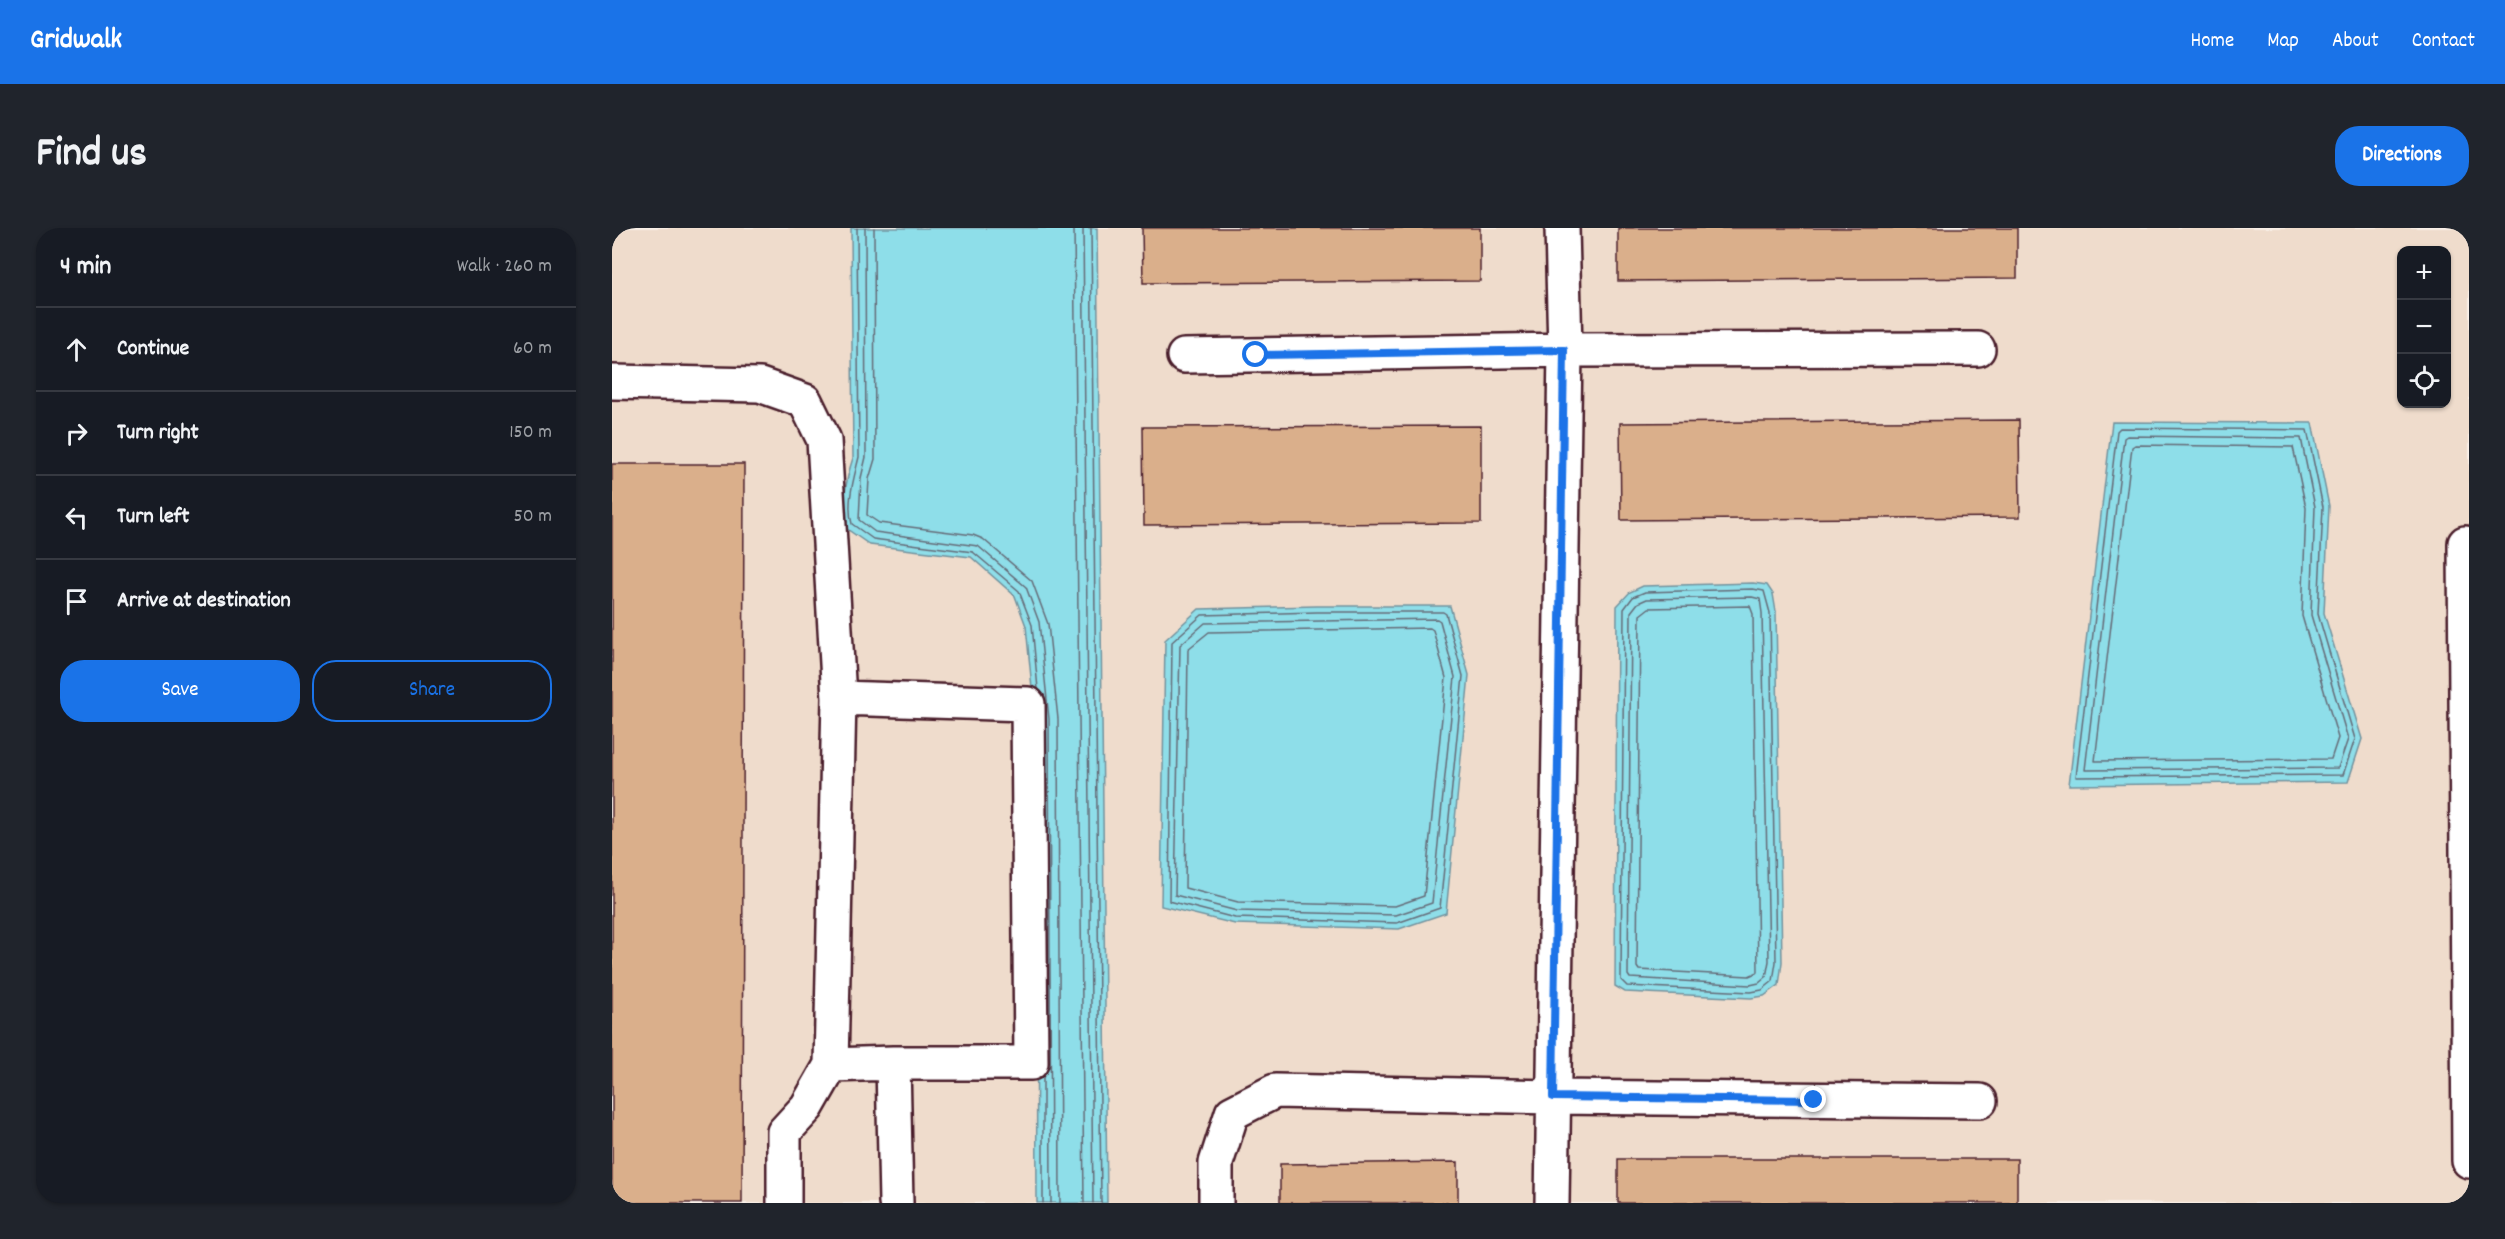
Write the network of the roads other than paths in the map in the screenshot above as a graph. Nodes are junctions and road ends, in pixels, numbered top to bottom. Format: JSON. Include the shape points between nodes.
{"nodes":[{"id":1,"x":1562,"y":228,"type":"edge"},
{"id":2,"x":1978,"y":349,"type":"dead end"},
{"id":3,"x":1564,"y":350,"type":"junction"},
{"id":4,"x":1184,"y":356,"type":"dead end"},
{"id":5,"x":612,"y":382,"type":"edge"},
{"id":6,"x":2465,"y":543,"type":"dead end"},
{"id":7,"x":839,"y":698,"type":"junction"},
{"id":8,"x":893,"y":1063,"type":"junction"},
{"id":9,"x":831,"y":1065,"type":"junction"},
{"id":10,"x":1553,"y":1097,"type":"junction"},
{"id":11,"x":1980,"y":1101,"type":"dead end"},
{"id":12,"x":2469,"y":1161,"type":"edge"},
{"id":13,"x":784,"y":1203,"type":"edge"},
{"id":14,"x":896,"y":1203,"type":"edge"},
{"id":15,"x":1216,"y":1203,"type":"edge"},
{"id":16,"x":1552,"y":1203,"type":"edge"}],
"edges":[{"from":1,"to":3,"type":"street"},
{"from":2,"to":3,"type":"street"},
{"from":3,"to":4,"type":"street"},
{"from":3,"to":10,"type":"street"},
{"from":5,"to":7,"type":"street","via":[[760,385],[805,401],[824,440]]},
{"from":6,"to":12,"type":"street"},
{"from":7,"to":8,"type":"street","via":[[1028,704],[1031,1063]]},
{"from":7,"to":9,"type":"street"},
{"from":8,"to":9,"type":"street"},
{"from":8,"to":14,"type":"street"},
{"from":9,"to":13,"type":"street","via":[[807,1107],[784,1132]]},
{"from":10,"to":11,"type":"street"},
{"from":10,"to":15,"type":"street","via":[[1275,1091],[1232,1113],[1216,1163]]},
{"from":10,"to":16,"type":"street"}]}
